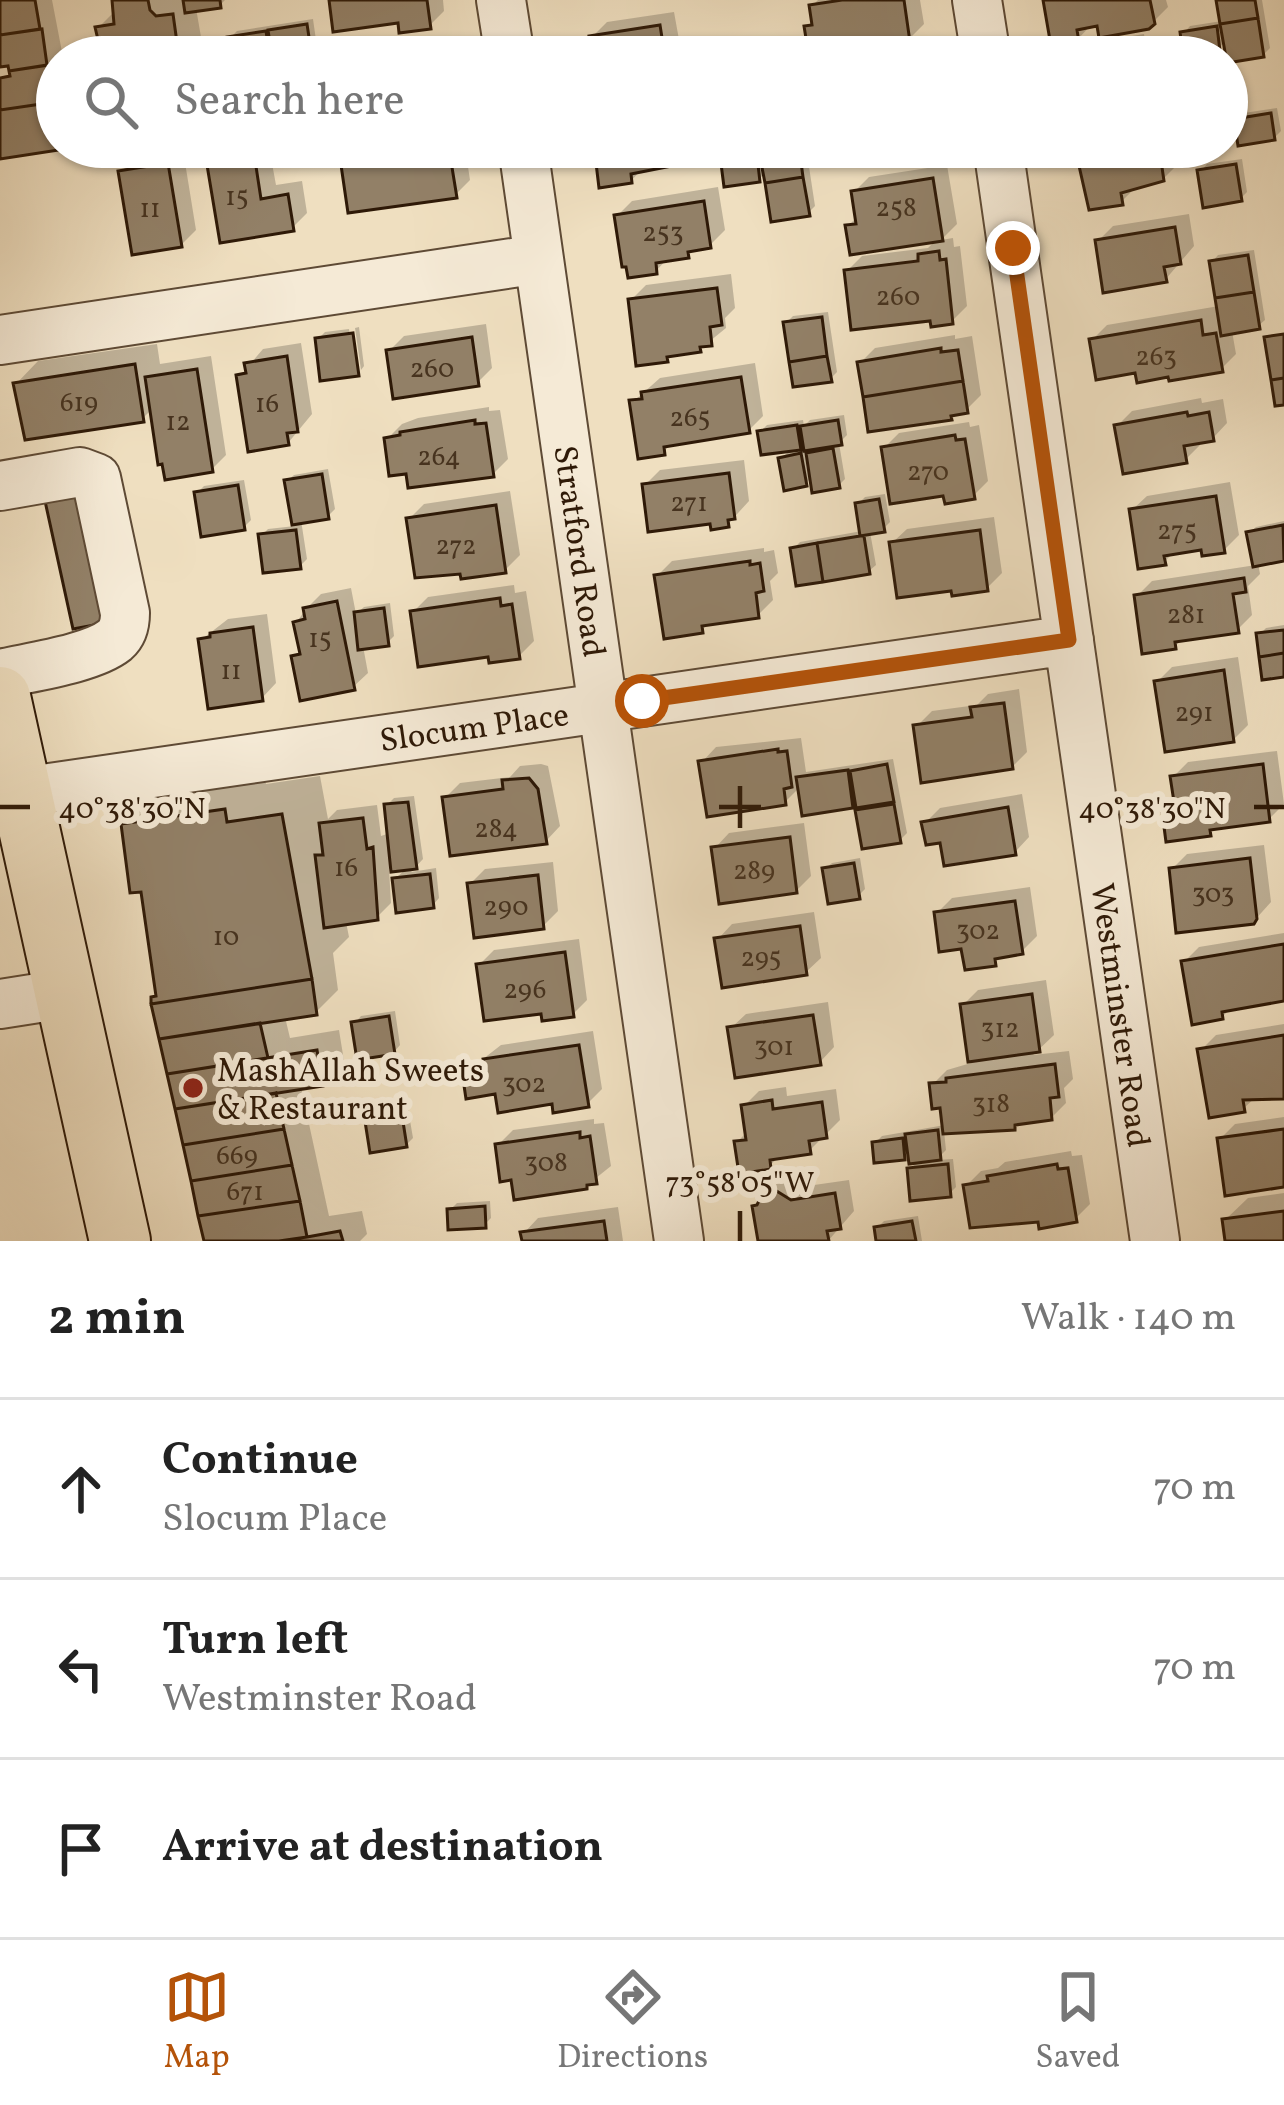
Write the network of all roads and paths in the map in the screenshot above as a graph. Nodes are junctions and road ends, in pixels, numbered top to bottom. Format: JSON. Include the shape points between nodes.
{"nodes":[{"id":1,"x":502,"y":0,"type":"edge"},
{"id":2,"x":977,"y":0,"type":"edge"},
{"id":3,"x":507,"y":36,"type":"edge"},
{"id":4,"x":983,"y":36,"type":"edge"},
{"id":5,"x":526,"y":168,"type":"edge"},
{"id":6,"x":1001,"y":168,"type":"edge"},
{"id":7,"x":539,"y":259,"type":"junction"},
{"id":8,"x":0,"y":340,"type":"edge"},
{"id":9,"x":0,"y":486,"type":"edge"},
{"id":10,"x":1069,"y":640,"type":"junction"},
{"id":11,"x":0,"y":674,"type":"edge"},
{"id":12,"x":0,"y":697,"type":"edge"},
{"id":13,"x":603,"y":707,"type":"junction"},
{"id":14,"x":22,"y":792,"type":"junction"},
{"id":15,"x":64,"y":994,"type":"junction"},
{"id":16,"x":0,"y":1004,"type":"edge"},
{"id":17,"x":120,"y":1241,"type":"edge"},
{"id":18,"x":679,"y":1241,"type":"edge"},
{"id":19,"x":1155,"y":1241,"type":"edge"}],
"edges":[{"from":1,"to":3,"type":"street"},
{"from":2,"to":4,"type":"street"},
{"from":5,"to":7,"type":"street","name":"Stratford Road"},
{"from":6,"to":10,"type":"street","name":"Westminster Road"},
{"from":7,"to":8,"type":"street"},
{"from":7,"to":13,"type":"street","name":"Stratford Road"},
{"from":9,"to":11,"type":"street","via":[[80,472],[96,478],[125,613],[117,639]]},
{"from":10,"to":13,"type":"street","name":"Slocum Place"},
{"from":10,"to":19,"type":"street","name":"Westminster Road"},
{"from":12,"to":14,"type":"main road"},
{"from":13,"to":14,"type":"street","name":"Slocum Place"},
{"from":13,"to":18,"type":"street","name":"Stratford Road"},
{"from":14,"to":15,"type":"main road"},
{"from":15,"to":16,"type":"street"},
{"from":15,"to":17,"type":"main road"}]}
